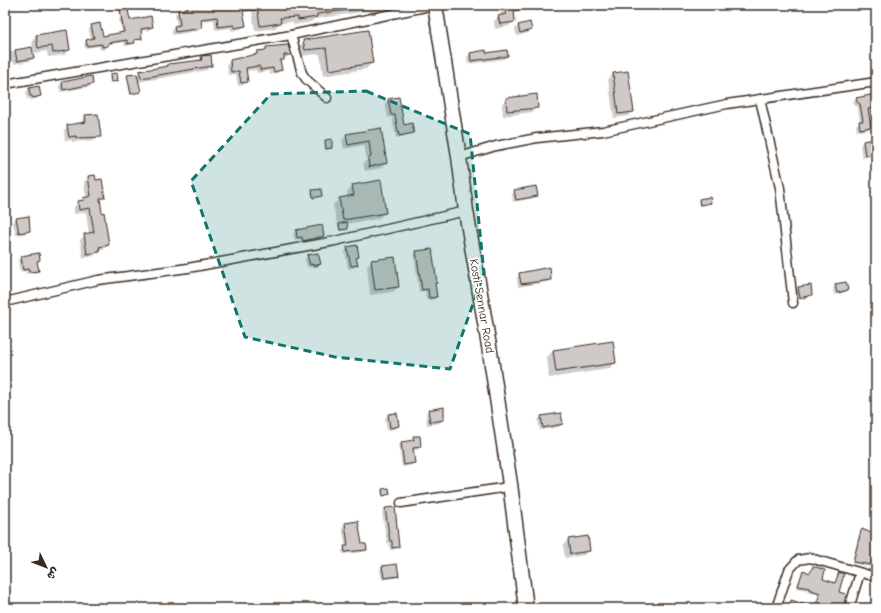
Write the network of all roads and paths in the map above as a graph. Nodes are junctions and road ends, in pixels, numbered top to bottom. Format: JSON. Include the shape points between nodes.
{"nodes":[{"id":1,"x":435,"y":5,"type":"edge"},
{"id":2,"x":291,"y":35,"type":"junction"},
{"id":3,"x":876,"y":82,"type":"edge"},
{"id":4,"x":5,"y":84,"type":"edge"},
{"id":5,"x":326,"y":98,"type":"dead end"},
{"id":6,"x":760,"y":99,"type":"junction"},
{"id":7,"x":459,"y":157,"type":"junction"},
{"id":8,"x":466,"y":211,"type":"junction"},
{"id":9,"x":5,"y":302,"type":"edge"},
{"id":10,"x":793,"y":303,"type":"dead end"},
{"id":11,"x":510,"y":484,"type":"junction"},
{"id":12,"x":401,"y":503,"type":"dead end"},
{"id":13,"x":860,"y":573,"type":"junction"},
{"id":14,"x":876,"y":577,"type":"edge"},
{"id":15,"x":526,"y":608,"type":"edge"},
{"id":16,"x":776,"y":608,"type":"edge"},
{"id":17,"x":849,"y":608,"type":"edge"}],
"edges":[{"from":1,"to":2,"type":"street"},
{"from":1,"to":7,"type":"highway","name":"Kosti-Sennar Road"},
{"from":2,"to":4,"type":"street"},
{"from":2,"to":5,"type":"street","via":[[302,73]]},
{"from":3,"to":6,"type":"street"},
{"from":6,"to":7,"type":"street","via":[[603,131],[537,138]]},
{"from":6,"to":10,"type":"street","via":[[780,188]]},
{"from":7,"to":8,"type":"highway","name":"Kosti-Sennar Road"},
{"from":8,"to":9,"type":"street","via":[[335,241],[188,268],[98,280]]},
{"from":8,"to":11,"type":"highway","name":"Kosti-Sennar Road"},
{"from":11,"to":12,"type":"street","via":[[502,488]]},
{"from":11,"to":15,"type":"highway","name":"Kosti-Sennar Road"},
{"from":13,"to":14,"type":"street"},
{"from":13,"to":16,"type":"street","via":[[810,558],[798,560],[788,570]]},
{"from":13,"to":17,"type":"street"}]}
